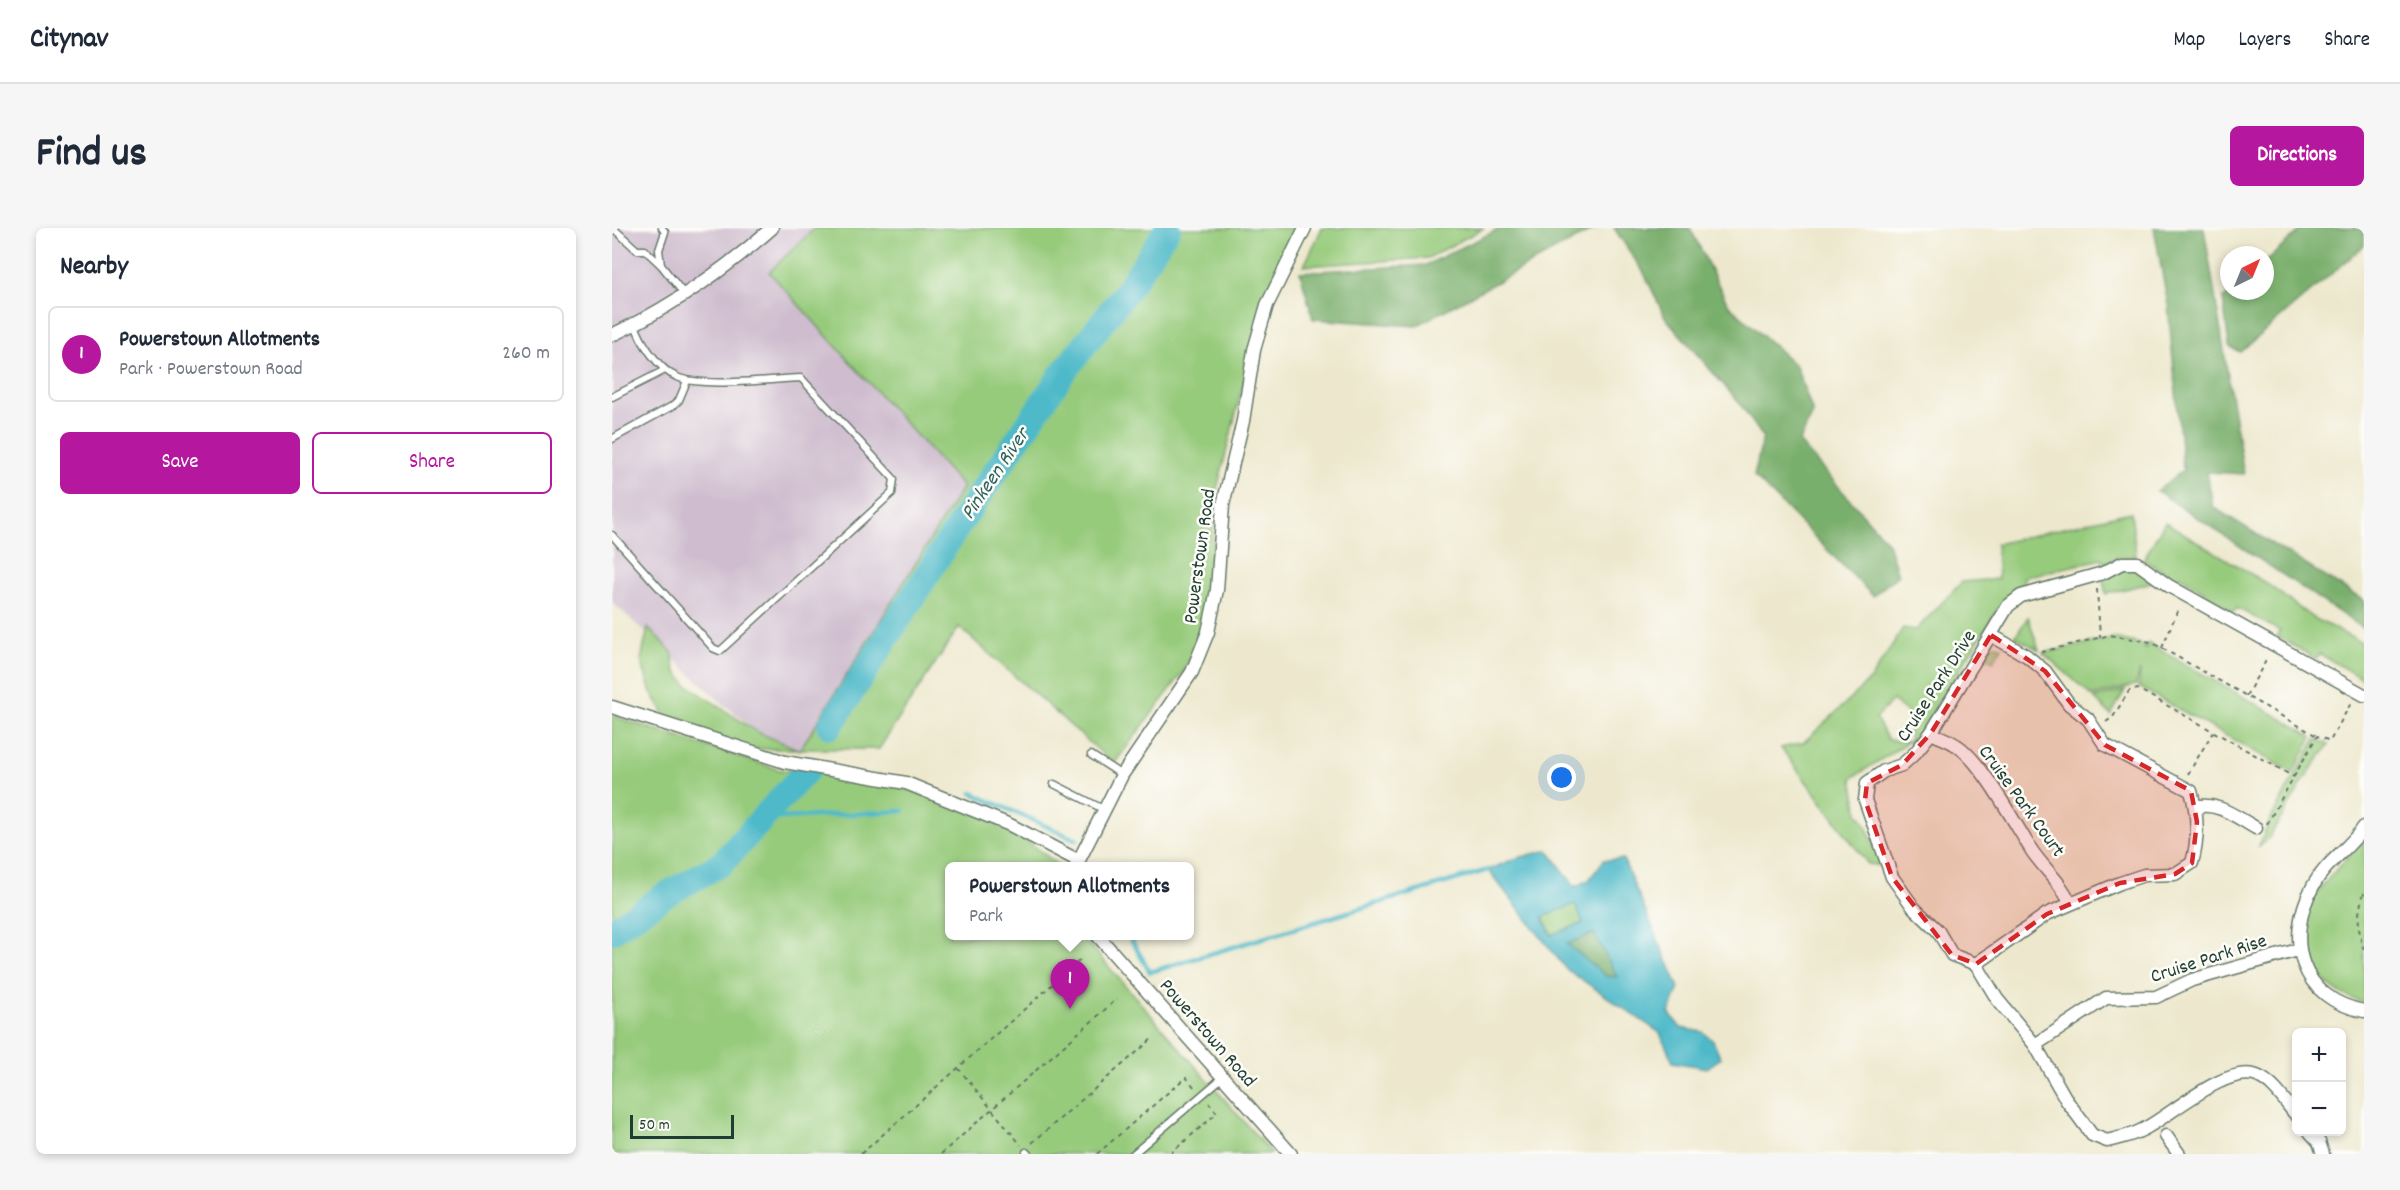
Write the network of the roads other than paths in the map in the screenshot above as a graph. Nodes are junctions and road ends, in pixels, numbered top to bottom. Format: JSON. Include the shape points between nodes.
{"nodes":[{"id":1,"x":613,"y":228,"type":"edge"},
{"id":2,"x":662,"y":228,"type":"edge"},
{"id":3,"x":772,"y":228,"type":"edge"},
{"id":4,"x":1305,"y":228,"type":"edge"},
{"id":5,"x":661,"y":265,"type":"junction"},
{"id":6,"x":684,"y":294,"type":"junction"},
{"id":7,"x":635,"y":324,"type":"junction"},
{"id":8,"x":612,"y":334,"type":"edge"},
{"id":9,"x":665,"y":369,"type":"junction"},
{"id":10,"x":687,"y":381,"type":"junction"},
{"id":11,"x":612,"y":397,"type":"edge"},
{"id":12,"x":612,"y":440,"type":"edge"},
{"id":13,"x":612,"y":535,"type":"edge"},
{"id":14,"x":1991,"y":635,"type":"junction"},
{"id":15,"x":2361,"y":693,"type":"edge"},
{"id":16,"x":612,"y":707,"type":"edge"},
{"id":17,"x":1931,"y":733,"type":"junction"},
{"id":18,"x":1091,"y":755,"type":"dead end"},
{"id":19,"x":1122,"y":775,"type":"junction"},
{"id":20,"x":1054,"y":784,"type":"dead end"},
{"id":21,"x":2196,"y":807,"type":"junction"},
{"id":22,"x":1103,"y":809,"type":"junction"},
{"id":23,"x":2364,"y":827,"type":"edge"},
{"id":24,"x":2256,"y":828,"type":"road end"},
{"id":25,"x":1074,"y":862,"type":"edge"},
{"id":26,"x":1078,"y":862,"type":"edge"},
{"id":27,"x":2070,"y":903,"type":"junction"},
{"id":28,"x":1102,"y":940,"type":"edge"},
{"id":29,"x":2298,"y":950,"type":"junction"},
{"id":30,"x":1976,"y":964,"type":"junction"},
{"id":31,"x":2364,"y":1011,"type":"edge"},
{"id":32,"x":2035,"y":1045,"type":"junction"},
{"id":33,"x":1223,"y":1077,"type":"junction"},
{"id":34,"x":2292,"y":1111,"type":"edge"},
{"id":35,"x":2166,"y":1136,"type":"dead end"},
{"id":36,"x":2314,"y":1136,"type":"edge"},
{"id":37,"x":1133,"y":1154,"type":"edge"},
{"id":38,"x":1291,"y":1154,"type":"edge"},
{"id":39,"x":2179,"y":1154,"type":"edge"},
{"id":40,"x":2324,"y":1154,"type":"edge"}],
"edges":[{"from":1,"to":5,"type":"lane"},
{"from":2,"to":5,"type":"lane","via":[[665,232],[659,250]]},
{"from":3,"to":6,"type":"street"},
{"from":4,"to":19,"type":"street","name":"Powerstown Road","via":[[1268,305],[1254,350],[1243,422],[1223,505],[1217,590],[1208,632],[1192,672]]},
{"from":5,"to":6,"type":"lane"},
{"from":6,"to":7,"type":"street"},
{"from":7,"to":8,"type":"street"},
{"from":7,"to":9,"type":"lane","via":[[639,336]]},
{"from":9,"to":10,"type":"lane"},
{"from":9,"to":11,"type":"lane"},
{"from":10,"to":12,"type":"lane","via":[[674,405]]},
{"from":10,"to":13,"type":"lane","via":[[801,378],[894,479],[892,493],[720,651],[713,648]]},
{"from":14,"to":15,"type":"street","name":"Cruise Park Drive","via":[[2008,606],[2021,596],[2122,563],[2137,563],[2186,595]]},
{"from":14,"to":17,"type":"street","name":"Cruise Park Drive"},
{"from":14,"to":21,"type":"street","via":[[2034,661],[2069,704],[2088,719],[2105,745],[2158,776],[2182,784],[2191,791]]},
{"from":16,"to":25,"type":"street","via":[[784,762],[906,783],[1010,825]]},
{"from":17,"to":27,"type":"street","name":"Cruise Park Court","via":[[1957,745],[1970,758],[2034,853],[2062,886]]},
{"from":17,"to":30,"type":"street","name":"Cruise Park Drive","via":[[1902,765],[1867,783],[1865,800],[1892,877],[1914,908],[1938,931],[1952,955]]},
{"from":18,"to":19,"type":"lane"},
{"from":19,"to":22,"type":"street","name":"Powerstown Road"},
{"from":20,"to":22,"type":"lane"},
{"from":21,"to":24,"type":"street","via":[[2217,807]]},
{"from":21,"to":27,"type":"street","via":[[2197,845],[2192,863],[2175,874],[2144,875]]},
{"from":22,"to":26,"type":"street","name":"Powerstown Road"},
{"from":23,"to":29,"type":"street","via":[[2313,885],[2299,927]]},
{"from":27,"to":30,"type":"street","via":[[2047,914]]},
{"from":28,"to":33,"type":"street","name":"Powerstown Road"},
{"from":29,"to":31,"type":"street","via":[[2319,990],[2348,1008]]},
{"from":29,"to":32,"type":"street","name":"Cruise Park Rise","via":[[2192,980],[2156,997],[2106,999]]},
{"from":30,"to":32,"type":"street","via":[[1997,999]]},
{"from":32,"to":34,"type":"street","via":[[2092,1135],[2107,1141],[2142,1130],[2214,1085],[2240,1075],[2264,1080]]},
{"from":33,"to":37,"type":"lane"},
{"from":33,"to":38,"type":"street","name":"Powerstown Road"},
{"from":35,"to":39,"type":"street"},
{"from":36,"to":40,"type":"street"}]}
